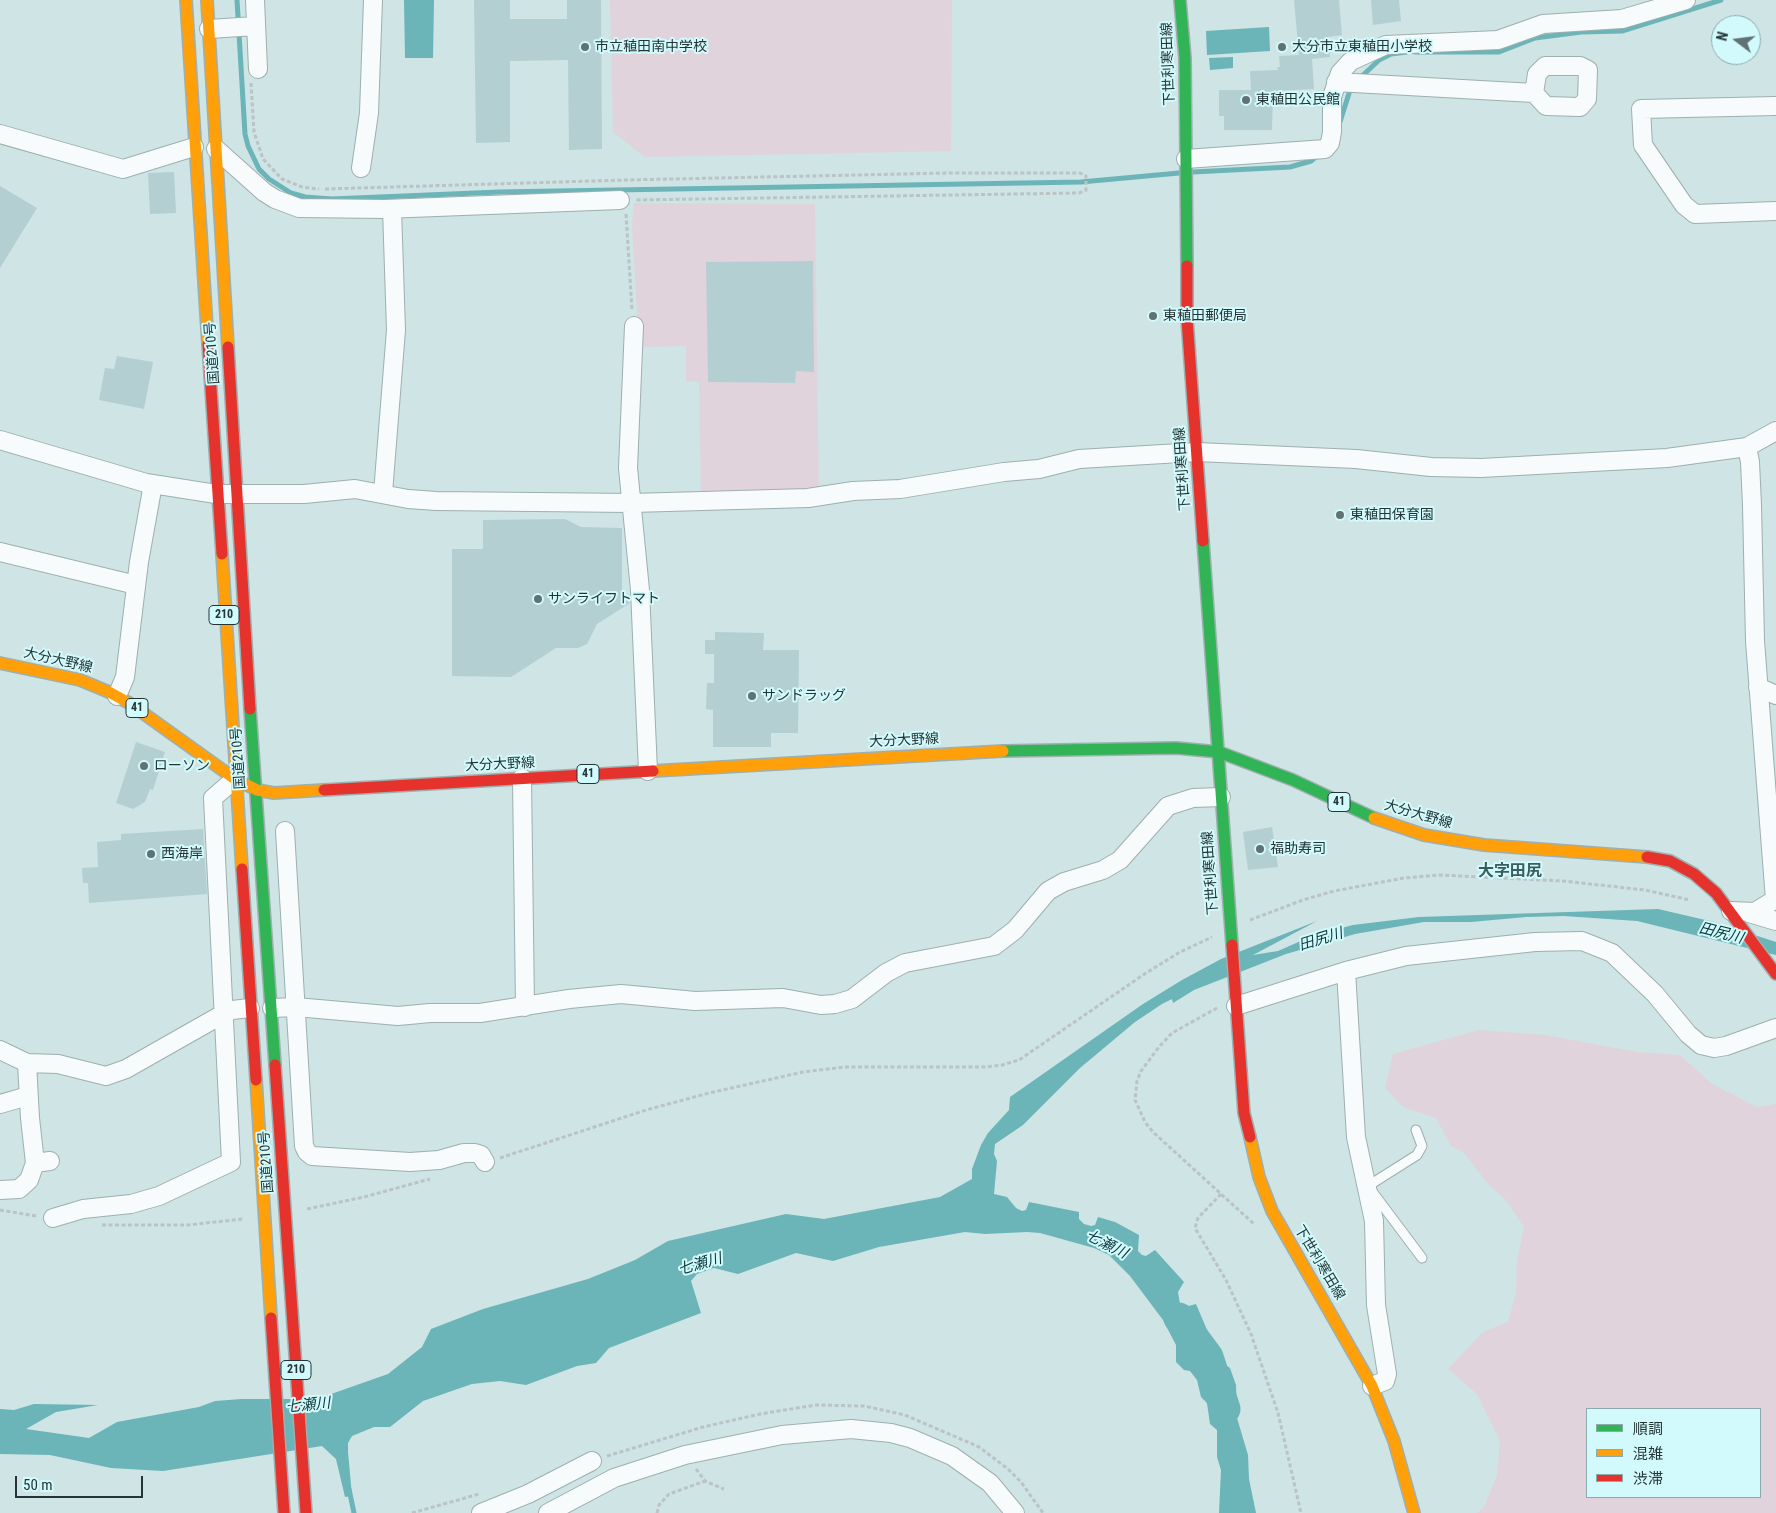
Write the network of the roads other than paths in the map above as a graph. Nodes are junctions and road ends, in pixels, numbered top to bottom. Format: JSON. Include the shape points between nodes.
{"nodes":[{"id":1,"x":186,"y":0,"type":"edge"},
{"id":2,"x":207,"y":0,"type":"edge"},
{"id":3,"x":255,"y":0,"type":"edge"},
{"id":4,"x":373,"y":0,"type":"edge"},
{"id":5,"x":1180,"y":0,"type":"edge"},
{"id":6,"x":1686,"y":0,"type":"edge"},
{"id":7,"x":242,"y":27,"type":"junction"},
{"id":8,"x":209,"y":29,"type":"junction"},
{"id":9,"x":254,"y":74,"type":"road end"},
{"id":10,"x":1336,"y":82,"type":"junction"},
{"id":11,"x":1534,"y":93,"type":"dead end"},
{"id":12,"x":1776,"y":106,"type":"edge"},
{"id":13,"x":0,"y":134,"type":"edge"},
{"id":14,"x":194,"y":148,"type":"junction"},
{"id":15,"x":216,"y":149,"type":"junction"},
{"id":16,"x":1186,"y":159,"type":"junction"},
{"id":17,"x":360,"y":168,"type":"dead end"},
{"id":18,"x":624,"y":203,"type":"road end"},
{"id":19,"x":392,"y":209,"type":"junction"},
{"id":20,"x":1776,"y":211,"type":"edge"},
{"id":21,"x":634,"y":326,"type":"road end"},
{"id":22,"x":1776,"y":431,"type":"edge"},
{"id":23,"x":0,"y":440,"type":"edge"},
{"id":24,"x":1747,"y":448,"type":"junction"},
{"id":25,"x":1197,"y":452,"type":"junction"},
{"id":26,"x":153,"y":484,"type":"junction"},
{"id":27,"x":383,"y":493,"type":"junction"},
{"id":28,"x":216,"y":494,"type":"junction"},
{"id":29,"x":237,"y":495,"type":"junction"},
{"id":30,"x":632,"y":503,"type":"junction"},
{"id":31,"x":0,"y":552,"type":"edge"},
{"id":32,"x":136,"y":585,"type":"junction"},
{"id":33,"x":0,"y":663,"type":"edge"},
{"id":34,"x":1758,"y":686,"type":"junction"},
{"id":35,"x":117,"y":696,"type":"junction"},
{"id":36,"x":1776,"y":696,"type":"edge"},
{"id":37,"x":1219,"y":752,"type":"junction"},
{"id":38,"x":648,"y":771,"type":"junction"},
{"id":39,"x":522,"y":778,"type":"junction"},
{"id":40,"x":235,"y":779,"type":"junction"},
{"id":41,"x":257,"y":790,"type":"junction"},
{"id":42,"x":1221,"y":796,"type":"junction"},
{"id":43,"x":285,"y":831,"type":"dead end"},
{"id":44,"x":1775,"y":900,"type":"edge"},
{"id":45,"x":1739,"y":915,"type":"junction"},
{"id":46,"x":1776,"y":921,"type":"edge"},
{"id":47,"x":1346,"y":971,"type":"junction"},
{"id":48,"x":1776,"y":974,"type":"edge"},
{"id":49,"x":1236,"y":1006,"type":"junction"},
{"id":50,"x":296,"y":1007,"type":"junction"},
{"id":51,"x":525,"y":1007,"type":"junction"},
{"id":52,"x":250,"y":1008,"type":"junction"},
{"id":53,"x":272,"y":1008,"type":"junction"},
{"id":54,"x":224,"y":1014,"type":"junction"},
{"id":55,"x":1776,"y":1028,"type":"edge"},
{"id":56,"x":0,"y":1050,"type":"edge"},
{"id":57,"x":27,"y":1063,"type":"junction"},
{"id":58,"x":28,"y":1096,"type":"junction"},
{"id":59,"x":0,"y":1104,"type":"edge"},
{"id":60,"x":1416,"y":1130,"type":"dead end"},
{"id":61,"x":485,"y":1162,"type":"road end"},
{"id":62,"x":1368,"y":1186,"type":"junction"},
{"id":63,"x":0,"y":1190,"type":"edge"},
{"id":64,"x":53,"y":1218,"type":"dead end"},
{"id":65,"x":1422,"y":1258,"type":"dead end"},
{"id":66,"x":1372,"y":1386,"type":"junction"},
{"id":67,"x":592,"y":1461,"type":"dead end"},
{"id":68,"x":284,"y":1513,"type":"edge"},
{"id":69,"x":306,"y":1513,"type":"edge"},
{"id":70,"x":481,"y":1513,"type":"edge"},
{"id":71,"x":548,"y":1513,"type":"edge"},
{"id":72,"x":1015,"y":1513,"type":"edge"},
{"id":73,"x":1414,"y":1513,"type":"edge"}],
"edges":[{"from":1,"to":14,"type":"main road","name":"国道210号","number":"210"},
{"from":2,"to":8,"type":"main road","name":"国道210号","number":"210"},
{"from":3,"to":7,"type":"street"},
{"from":4,"to":17,"type":"street","via":[[369,112]]},
{"from":5,"to":16,"type":"main road","name":"下世利寒田線","via":[[1185,58]]},
{"from":6,"to":10,"type":"street","via":[[1622,19],[1543,24],[1498,40],[1386,45],[1352,61]]},
{"from":7,"to":8,"type":"street"},
{"from":7,"to":9,"type":"street"},
{"from":8,"to":15,"type":"main road","name":"国道210号","number":"210"},
{"from":10,"to":11,"type":"street"},
{"from":10,"to":16,"type":"street","via":[[1332,97],[1332,132],[1330,143],[1325,148]]},
{"from":12,"to":20,"type":"street","via":[[1641,109],[1643,145],[1684,205],[1695,214]]},
{"from":13,"to":14,"type":"street","via":[[123,169]]},
{"from":14,"to":28,"type":"main road","name":"国道210号","number":"210"},
{"from":15,"to":19,"type":"street","via":[[254,184],[287,204],[312,209]]},
{"from":15,"to":29,"type":"main road","name":"国道210号","number":"210"},
{"from":16,"to":25,"type":"main road","name":"下世利寒田線","via":[[1187,319]]},
{"from":18,"to":19,"type":"street"},
{"from":19,"to":27,"type":"street","via":[[396,330]]},
{"from":21,"to":30,"type":"street","via":[[628,468]]},
{"from":22,"to":24,"type":"street"},
{"from":23,"to":26,"type":"street"},
{"from":24,"to":25,"type":"street","via":[[1667,458],[1481,468]]},
{"from":24,"to":34,"type":"street"},
{"from":25,"to":30,"type":"street","via":[[1079,459],[1039,469],[900,489],[853,491],[808,498]]},
{"from":25,"to":37,"type":"main road","name":"下世利寒田線"},
{"from":26,"to":28,"type":"street"},
{"from":26,"to":32,"type":"street"},
{"from":27,"to":29,"type":"street","via":[[355,489]]},
{"from":27,"to":30,"type":"street","via":[[436,501]]},
{"from":28,"to":29,"type":"street"},
{"from":28,"to":40,"type":"main road","name":"国道210号","number":"210"},
{"from":29,"to":41,"type":"main road","name":"国道210号","number":"210"},
{"from":30,"to":38,"type":"street","via":[[643,644]]},
{"from":31,"to":32,"type":"street"},
{"from":32,"to":35,"type":"street","via":[[125,677]]},
{"from":33,"to":35,"type":"main road","name":"大分大野線","number":"41","via":[[80,680]]},
{"from":34,"to":36,"type":"street"},
{"from":34,"to":44,"type":"street"},
{"from":35,"to":40,"type":"main road","name":"大分大野線","number":"41"},
{"from":37,"to":38,"type":"main road","name":"大分大野線","number":"41","via":[[1176,748],[1002,751]]},
{"from":37,"to":42,"type":"main road","name":"下世利寒田線"},
{"from":37,"to":45,"type":"main road","name":"大分大野線","number":"41","via":[[1293,780],[1382,822],[1424,835],[1484,844],[1639,854],[1670,862],[1702,880]]},
{"from":38,"to":39,"type":"main road","name":"大分大野線","number":"41"},
{"from":39,"to":41,"type":"main road","name":"大分大野線","number":"41","via":[[274,793]]},
{"from":39,"to":51,"type":"street"},
{"from":40,"to":41,"type":"main road","name":"大分大野線","number":"41"},
{"from":40,"to":52,"type":"main road","name":"国道210号","number":"210"},
{"from":40,"to":54,"type":"street","via":[[213,798]]},
{"from":41,"to":53,"type":"main road","name":"国道210号","number":"210"},
{"from":42,"to":49,"type":"main road","name":"下世利寒田線","via":[[1226,934]]},
{"from":42,"to":51,"type":"street","via":[[1193,798],[1168,806],[1120,860],[1048,891],[1002,942],[987,948],[905,963],[843,1002],[821,1005],[772,998],[695,1001],[621,994]]},
{"from":43,"to":50,"type":"street"},
{"from":44,"to":45,"type":"street","via":[[1766,907]]},
{"from":45,"to":46,"type":"street"},
{"from":45,"to":48,"type":"main road","name":"大分大野線","number":"41"},
{"from":47,"to":49,"type":"street"},
{"from":47,"to":55,"type":"street","via":[[1440,951],[1582,941],[1616,956],[1701,1045],[1726,1046]]},
{"from":47,"to":62,"type":"street","via":[[1356,1137]]},
{"from":49,"to":66,"type":"main road","name":"下世利寒田線","via":[[1244,1113],[1265,1193],[1286,1240],[1345,1335]]},
{"from":50,"to":51,"type":"street","via":[[390,1017],[480,1013]]},
{"from":50,"to":53,"type":"street"},
{"from":50,"to":61,"type":"street","via":[[304,1146],[307,1152],[312,1156],[410,1162],[475,1153],[481,1155]]},
{"from":52,"to":54,"type":"street"},
{"from":52,"to":68,"type":"main road","name":"国道210号","number":"210"},
{"from":53,"to":69,"type":"main road","name":"国道210号","number":"210"},
{"from":54,"to":57,"type":"street","via":[[126,1069],[106,1076],[58,1064]]},
{"from":54,"to":64,"type":"street","via":[[231,1162],[153,1198],[112,1208],[83,1209]]},
{"from":56,"to":57,"type":"street"},
{"from":57,"to":58,"type":"street"},
{"from":58,"to":59,"type":"street"},
{"from":58,"to":63,"type":"street","via":[[42,1162],[19,1189]]},
{"from":60,"to":62,"type":"lane","via":[[1422,1146],[1418,1155]]},
{"from":62,"to":65,"type":"lane"},
{"from":62,"to":66,"type":"street","via":[[1374,1221],[1378,1323],[1387,1374],[1385,1381]]},
{"from":66,"to":73,"type":"main road","name":"下世利寒田線","via":[[1394,1441]]},
{"from":67,"to":70,"type":"street","via":[[528,1494]]},
{"from":71,"to":72,"type":"street","via":[[614,1478],[685,1455],[806,1431],[851,1429],[891,1433],[927,1444],[973,1469],[997,1490]]}]}
